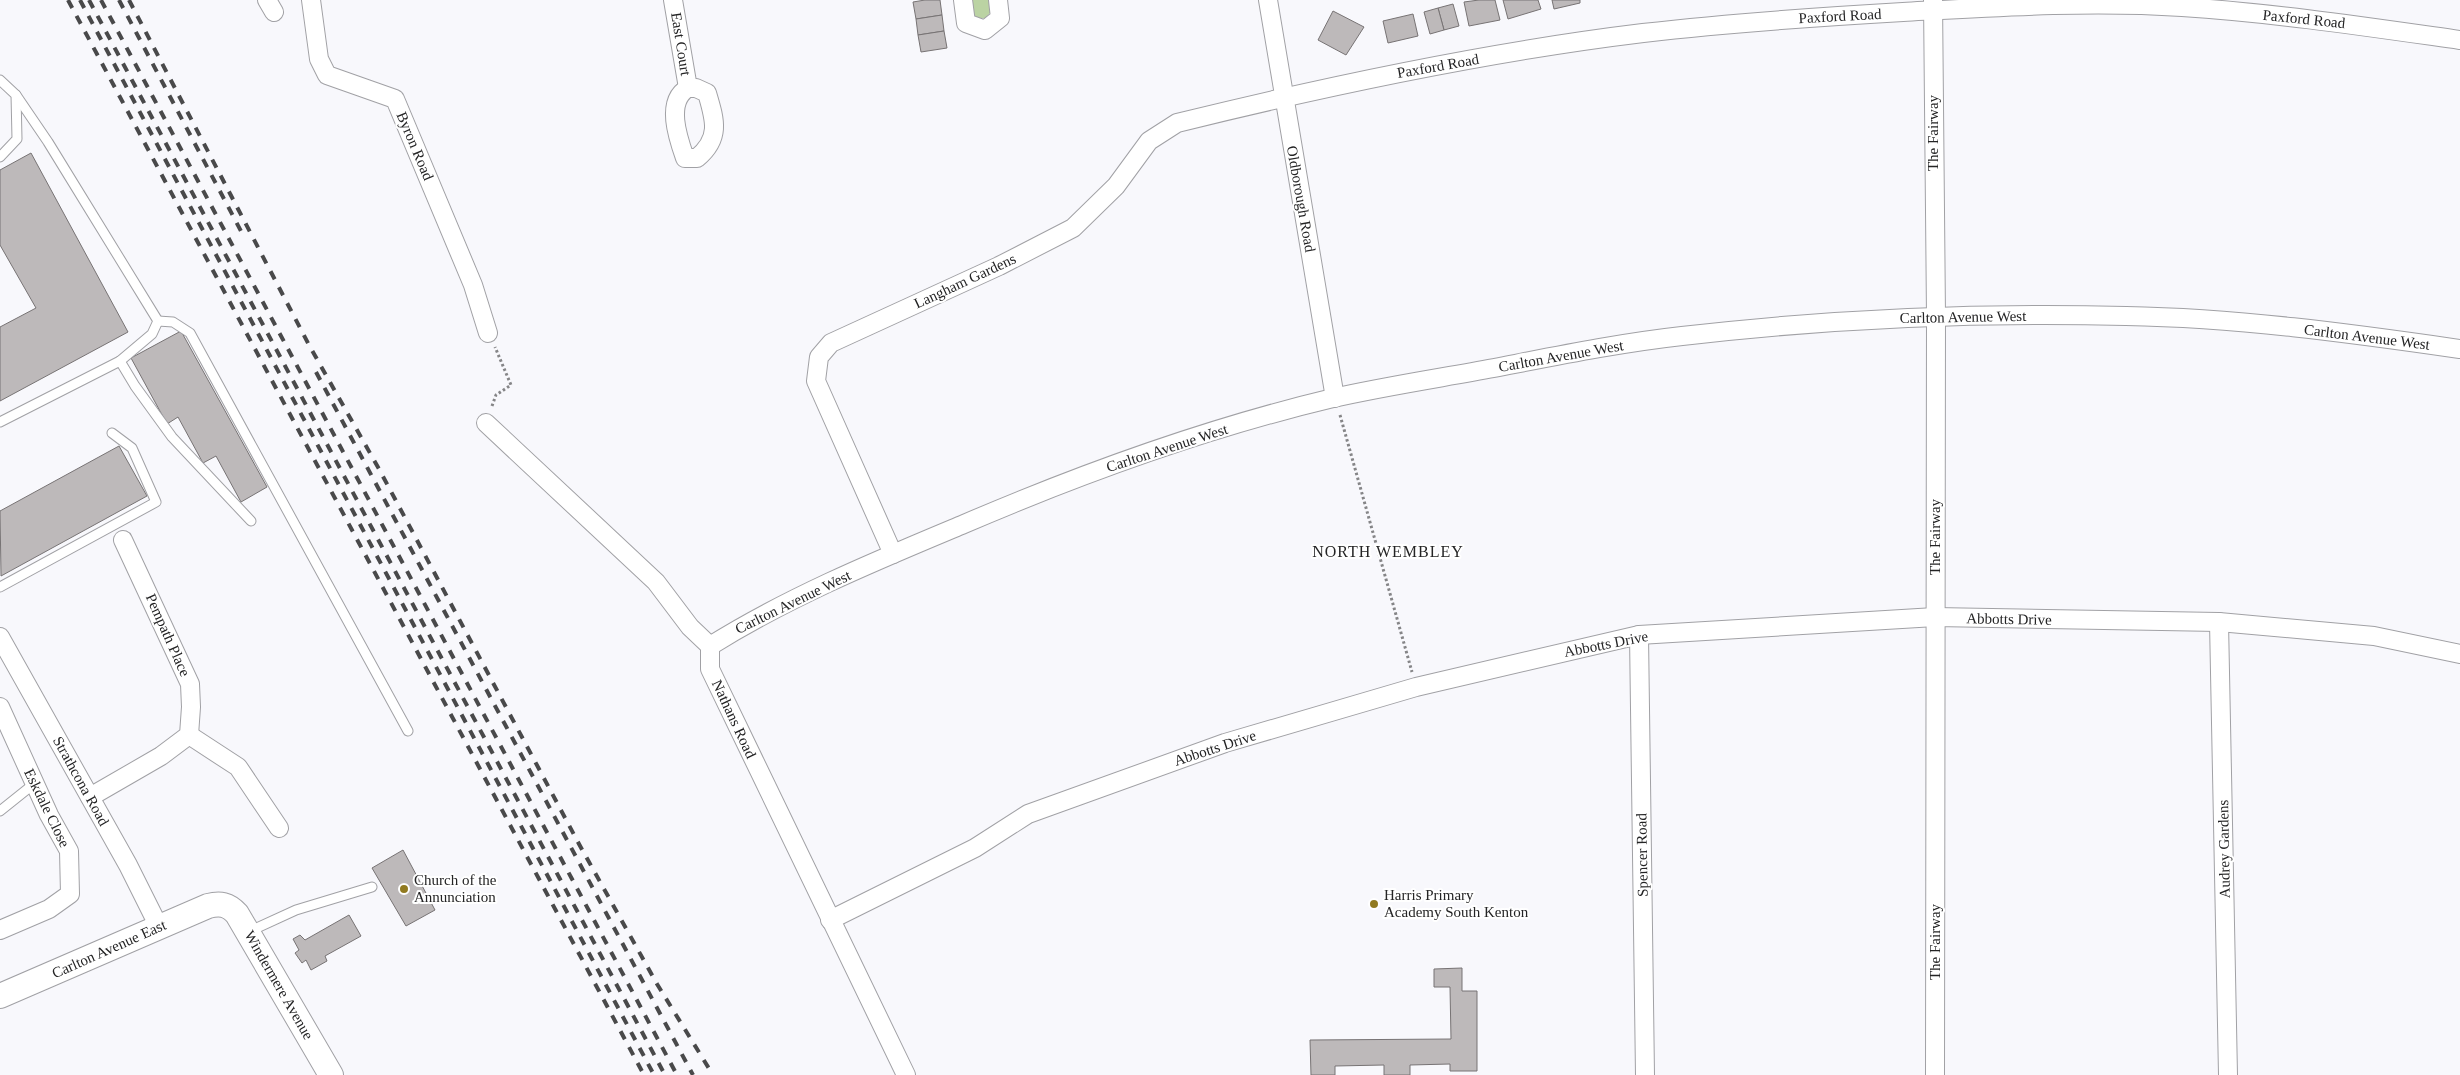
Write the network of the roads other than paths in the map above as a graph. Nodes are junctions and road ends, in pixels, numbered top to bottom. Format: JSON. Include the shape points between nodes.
{"nodes":[{"id":1,"x":311,"y":0,"type":"edge"},
{"id":2,"x":674,"y":0,"type":"edge"},
{"id":3,"x":963,"y":0,"type":"edge"},
{"id":4,"x":998,"y":0,"type":"edge"},
{"id":5,"x":1268,"y":0,"type":"edge"},
{"id":6,"x":1933,"y":5,"type":"edge"},
{"id":7,"x":2460,"y":40,"type":"edge"},
{"id":8,"x":0,"y":80,"type":"edge"},
{"id":9,"x":688,"y":88,"type":"dead end"},
{"id":10,"x":16,"y":95,"type":"junction"},
{"id":11,"x":1283,"y":97,"type":"junction"},
{"id":12,"x":0,"y":157,"type":"edge"},
{"id":13,"x":1936,"y":316,"type":"junction"},
{"id":14,"x":158,"y":321,"type":"junction"},
{"id":15,"x":488,"y":333,"type":"road end"},
{"id":16,"x":2460,"y":349,"type":"edge"},
{"id":17,"x":120,"y":361,"type":"junction"},
{"id":18,"x":1335,"y":398,"type":"junction"},
{"id":19,"x":0,"y":422,"type":"edge"},
{"id":20,"x":486,"y":423,"type":"dead end"},
{"id":21,"x":112,"y":434,"type":"dead end"},
{"id":22,"x":251,"y":521,"type":"dead end"},
{"id":23,"x":123,"y":540,"type":"dead end"},
{"id":24,"x":893,"y":554,"type":"junction"},
{"id":25,"x":0,"y":587,"type":"edge"},
{"id":26,"x":1935,"y":617,"type":"junction"},
{"id":27,"x":2220,"y":622,"type":"junction"},
{"id":28,"x":1639,"y":636,"type":"junction"},
{"id":29,"x":0,"y":637,"type":"edge"},
{"id":30,"x":710,"y":646,"type":"junction"},
{"id":31,"x":2460,"y":654,"type":"edge"},
{"id":32,"x":0,"y":707,"type":"edge"},
{"id":33,"x":408,"y":731,"type":"dead end"},
{"id":34,"x":189,"y":735,"type":"junction"},
{"id":35,"x":35,"y":784,"type":"junction"},
{"id":36,"x":90,"y":797,"type":"junction"},
{"id":37,"x":0,"y":811,"type":"edge"},
{"id":38,"x":279,"y":828,"type":"dead end"},
{"id":39,"x":372,"y":887,"type":"dead end"},
{"id":40,"x":219,"y":903,"type":"joint"},
{"id":41,"x":830,"y":920,"type":"junction"},
{"id":42,"x":159,"y":927,"type":"junction"},
{"id":43,"x":0,"y":930,"type":"edge"},
{"id":44,"x":248,"y":932,"type":"junction"},
{"id":45,"x":0,"y":996,"type":"edge"},
{"id":46,"x":331,"y":1075,"type":"edge"},
{"id":47,"x":906,"y":1075,"type":"edge"},
{"id":48,"x":1645,"y":1075,"type":"edge"},
{"id":49,"x":1935,"y":1075,"type":"edge"},
{"id":50,"x":2228,"y":1075,"type":"edge"}],
"edges":[{"from":1,"to":15,"type":"street","name":"Byron Road","via":[[319,59],[327,75],[395,99],[473,285]]},
{"from":2,"to":9,"type":"street","name":"East Court"},
{"from":3,"to":4,"type":"street","via":[[966,23],[985,30],[1000,18]]},
{"from":5,"to":11,"type":"street","name":"Oldborough Road"},
{"from":6,"to":7,"type":"street","name":"Paxford Road","via":[[2182,7],[2349,24]]},
{"from":6,"to":11,"type":"street","name":"Paxford Road","via":[[1633,35],[1501,54]]},
{"from":6,"to":13,"type":"street","name":"The Fairway"},
{"from":8,"to":10,"type":"lane"},
{"from":10,"to":12,"type":"lane","via":[[17,139]]},
{"from":10,"to":14,"type":"lane"},
{"from":11,"to":18,"type":"street","name":"Oldborough Road"},
{"from":11,"to":24,"type":"street","name":"Langham Gardens","via":[[1177,123],[1149,141],[1116,186],[1073,228],[999,266],[831,343],[819,358],[816,381]]},
{"from":13,"to":16,"type":"street","name":"Carlton Avenue West","via":[[2127,316],[2250,323]]},
{"from":13,"to":18,"type":"street","name":"Carlton Avenue West","via":[[1822,322],[1678,336]]},
{"from":13,"to":26,"type":"street","name":"The Fairway"},
{"from":14,"to":17,"type":"lane","via":[[152,334]]},
{"from":14,"to":33,"type":"lane","via":[[173,322],[190,333]]},
{"from":17,"to":19,"type":"lane"},
{"from":17,"to":22,"type":"lane","via":[[172,437]]},
{"from":18,"to":24,"type":"street","name":"Carlton Avenue West","via":[[1141,454],[1020,500]]},
{"from":20,"to":30,"type":"street","via":[[656,582],[690,627]]},
{"from":21,"to":25,"type":"lane","via":[[132,448],[156,502]]},
{"from":23,"to":34,"type":"street","name":"Pempath Place","via":[[190,684]]},
{"from":24,"to":30,"type":"street","name":"Carlton Avenue West","via":[[749,621]]},
{"from":26,"to":27,"type":"street","name":"Abbotts Drive"},
{"from":26,"to":28,"type":"street","name":"Abbotts Drive"},
{"from":26,"to":49,"type":"street","name":"The Fairway"},
{"from":27,"to":31,"type":"street","name":"Abbotts Drive","via":[[2374,636]]},
{"from":27,"to":50,"type":"street","name":"Audrey Gardens"},
{"from":28,"to":41,"type":"street","name":"Abbotts Drive","via":[[1416,687],[1224,743],[1028,814],[975,848]]},
{"from":28,"to":48,"type":"street","name":"Spencer Road"},
{"from":29,"to":36,"type":"street","name":"Strathcona Road"},
{"from":30,"to":41,"type":"street","name":"Nathans Road","via":[[710,669]]},
{"from":32,"to":35,"type":"street","name":"Eskdale Close"},
{"from":34,"to":36,"type":"street","via":[[161,756]]},
{"from":34,"to":38,"type":"street","via":[[238,767]]},
{"from":35,"to":37,"type":"lane"},
{"from":35,"to":43,"type":"street","name":"Eskdale Close","via":[[69,851],[70,894],[48,909]]},
{"from":36,"to":42,"type":"street","name":"Strathcona Road"},
{"from":39,"to":44,"type":"lane","via":[[296,910]]},
{"from":40,"to":42,"type":"street","name":"Carlton Avenue East"},
{"from":40,"to":44,"type":"street","name":"Windermere Avenue","via":[[231,908]]},
{"from":41,"to":47,"type":"street","name":"Nathans Road"},
{"from":42,"to":45,"type":"street","name":"Carlton Avenue East"},
{"from":44,"to":46,"type":"street","name":"Windermere Avenue"}]}
